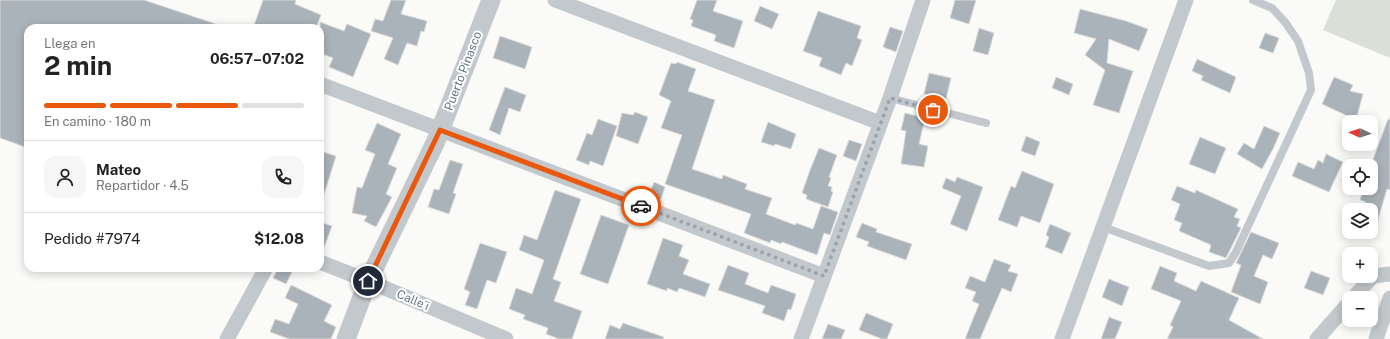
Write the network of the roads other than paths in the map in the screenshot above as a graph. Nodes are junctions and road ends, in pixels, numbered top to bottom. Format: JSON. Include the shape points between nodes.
{"nodes":[{"id":1,"x":491,"y":0,"type":"edge"},
{"id":2,"x":555,"y":0,"type":"edge"},
{"id":3,"x":923,"y":0,"type":"edge"},
{"id":4,"x":1186,"y":0,"type":"edge"},
{"id":5,"x":1253,"y":0,"type":"edge"},
{"id":6,"x":324,"y":86,"type":"edge"},
{"id":7,"x":890,"y":98,"type":"junction"},
{"id":8,"x":880,"y":123,"type":"junction"},
{"id":9,"x":986,"y":123,"type":"dead end"},
{"id":10,"x":440,"y":130,"type":"junction"},
{"id":11,"x":1103,"y":228,"type":"junction"},
{"id":12,"x":324,"y":264,"type":"edge"},
{"id":13,"x":264,"y":272,"type":"edge"},
{"id":14,"x":1390,"y":274,"type":"edge"},
{"id":15,"x":824,"y":276,"type":"junction"},
{"id":16,"x":368,"y":281,"type":"junction"},
{"id":17,"x":1359,"y":291,"type":"edge"},
{"id":18,"x":1390,"y":298,"type":"edge"},
{"id":19,"x":1342,"y":311,"type":"edge"},
{"id":20,"x":227,"y":339,"type":"edge"},
{"id":21,"x":346,"y":339,"type":"edge"},
{"id":22,"x":506,"y":339,"type":"edge"},
{"id":23,"x":801,"y":339,"type":"edge"},
{"id":24,"x":1062,"y":339,"type":"edge"},
{"id":25,"x":1317,"y":339,"type":"edge"},
{"id":26,"x":1376,"y":339,"type":"edge"}],
"edges":[{"from":1,"to":10,"type":"street","name":"Puerto Pinasco"},
{"from":2,"to":8,"type":"street"},
{"from":3,"to":7,"type":"street"},
{"from":4,"to":11,"type":"street"},
{"from":5,"to":11,"type":"lane","via":[[1272,8],[1298,41],[1309,73],[1311,90],[1229,263],[1209,266]]},
{"from":6,"to":10,"type":"street"},
{"from":7,"to":8,"type":"street"},
{"from":7,"to":9,"type":"lane"},
{"from":8,"to":15,"type":"street"},
{"from":10,"to":15,"type":"street"},
{"from":10,"to":16,"type":"street","name":"Puerto Pinasco"},
{"from":11,"to":24,"type":"street"},
{"from":12,"to":16,"type":"street","name":"Calle´i"},
{"from":13,"to":20,"type":"street"},
{"from":14,"to":17,"type":"street","via":[[1373,276]]},
{"from":15,"to":23,"type":"street"},
{"from":16,"to":21,"type":"street","name":"Puerto Pinasco"},
{"from":16,"to":22,"type":"street","name":"Calle´i"},
{"from":18,"to":26,"type":"street"},
{"from":19,"to":25,"type":"street"}]}
